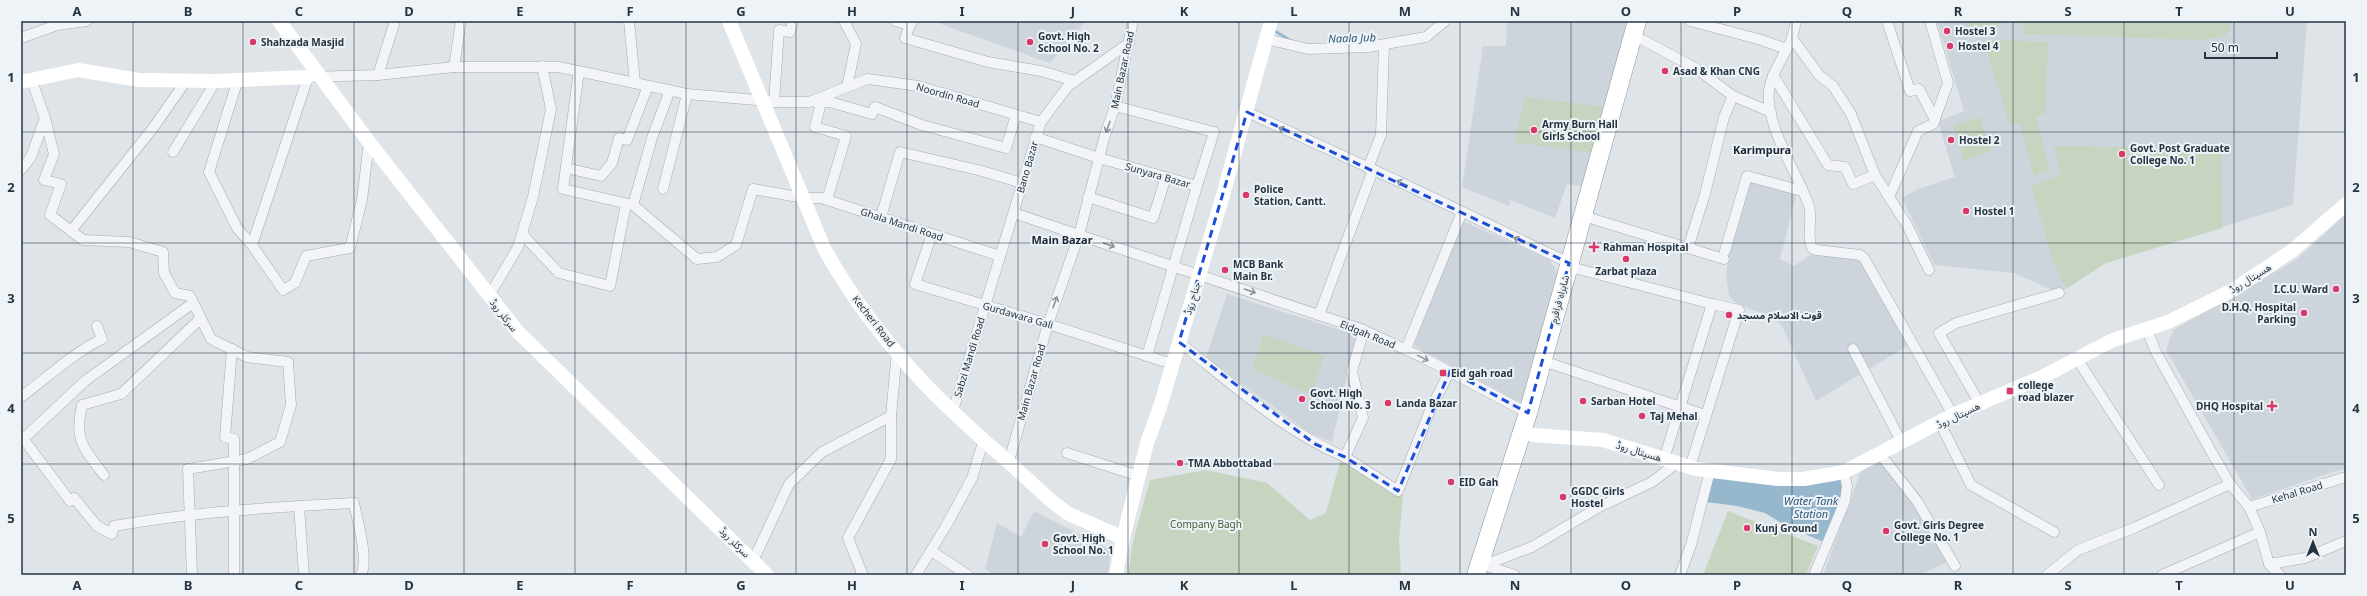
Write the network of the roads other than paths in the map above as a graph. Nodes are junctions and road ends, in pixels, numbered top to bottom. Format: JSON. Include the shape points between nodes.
{"nodes":[{"id":1,"x":86,"y":21,"type":"edge"},
{"id":2,"x":279,"y":21,"type":"edge"},
{"id":3,"x":395,"y":21,"type":"edge"},
{"id":4,"x":461,"y":21,"type":"edge"},
{"id":5,"x":628,"y":21,"type":"edge"},
{"id":6,"x":729,"y":21,"type":"edge"},
{"id":7,"x":793,"y":21,"type":"edge"},
{"id":8,"x":844,"y":21,"type":"edge"},
{"id":9,"x":894,"y":21,"type":"edge"},
{"id":10,"x":1132,"y":21,"type":"edge"},
{"id":11,"x":1445,"y":21,"type":"edge"},
{"id":12,"x":1637,"y":21,"type":"edge"},
{"id":13,"x":1648,"y":21,"type":"edge"},
{"id":14,"x":1690,"y":21,"type":"edge"},
{"id":15,"x":1796,"y":21,"type":"edge"},
{"id":16,"x":1887,"y":21,"type":"edge"},
{"id":17,"x":1930,"y":21,"type":"edge"},
{"id":18,"x":911,"y":23,"type":"edge"},
{"id":19,"x":1268,"y":27,"type":"edge"},
{"id":20,"x":21,"y":38,"type":"edge"},
{"id":21,"x":1792,"y":38,"type":"junction"},
{"id":22,"x":1643,"y":40,"type":"junction"},
{"id":23,"x":1128,"y":43,"type":"junction"},
{"id":24,"x":1384,"y":45,"type":"junction"},
{"id":25,"x":1787,"y":49,"type":"junction"},
{"id":26,"x":454,"y":66,"type":"junction"},
{"id":27,"x":542,"y":66,"type":"junction"},
{"id":28,"x":579,"y":72,"type":"junction"},
{"id":29,"x":1774,"y":75,"type":"junction"},
{"id":30,"x":378,"y":76,"type":"junction"},
{"id":31,"x":314,"y":77,"type":"junction"},
{"id":32,"x":238,"y":79,"type":"junction"},
{"id":33,"x":26,"y":81,"type":"edge"},
{"id":34,"x":186,"y":81,"type":"junction"},
{"id":35,"x":216,"y":81,"type":"junction"},
{"id":36,"x":1075,"y":81,"type":"junction"},
{"id":37,"x":634,"y":83,"type":"junction"},
{"id":38,"x":648,"y":86,"type":"junction"},
{"id":39,"x":847,"y":87,"type":"junction"},
{"id":40,"x":670,"y":90,"type":"junction"},
{"id":41,"x":687,"y":94,"type":"junction"},
{"id":42,"x":1733,"y":96,"type":"junction"},
{"id":43,"x":768,"y":101,"type":"junction"},
{"id":44,"x":809,"y":102,"type":"junction"},
{"id":45,"x":821,"y":102,"type":"junction"},
{"id":46,"x":1116,"y":106,"type":"junction"},
{"id":47,"x":1247,"y":112,"type":"junction"},
{"id":48,"x":1771,"y":112,"type":"junction"},
{"id":49,"x":1016,"y":115,"type":"junction"},
{"id":50,"x":45,"y":118,"type":"junction"},
{"id":51,"x":1935,"y":120,"type":"junction"},
{"id":52,"x":1041,"y":122,"type":"junction"},
{"id":53,"x":1036,"y":137,"type":"junction"},
{"id":54,"x":369,"y":142,"type":"junction"},
{"id":55,"x":173,"y":152,"type":"dead end"},
{"id":56,"x":1099,"y":158,"type":"junction"},
{"id":57,"x":566,"y":168,"type":"junction"},
{"id":58,"x":1370,"y":169,"type":"junction"},
{"id":59,"x":21,"y":170,"type":"edge"},
{"id":60,"x":1875,"y":175,"type":"junction"},
{"id":61,"x":1166,"y":177,"type":"junction"},
{"id":62,"x":1022,"y":183,"type":"junction"},
{"id":63,"x":1197,"y":186,"type":"junction"},
{"id":64,"x":1802,"y":188,"type":"junction"},
{"id":65,"x":663,"y":189,"type":"dead end"},
{"id":66,"x":1088,"y":197,"type":"junction"},
{"id":67,"x":1889,"y":197,"type":"junction"},
{"id":68,"x":804,"y":198,"type":"junction"},
{"id":69,"x":827,"y":200,"type":"junction"},
{"id":70,"x":629,"y":204,"type":"junction"},
{"id":71,"x":2346,"y":204,"type":"edge"},
{"id":72,"x":1462,"y":212,"type":"junction"},
{"id":73,"x":1014,"y":213,"type":"junction"},
{"id":74,"x":881,"y":217,"type":"junction"},
{"id":75,"x":1593,"y":219,"type":"junction"},
{"id":76,"x":72,"y":231,"type":"junction"},
{"id":77,"x":522,"y":234,"type":"junction"},
{"id":78,"x":932,"y":234,"type":"junction"},
{"id":79,"x":1079,"y":235,"type":"junction"},
{"id":80,"x":252,"y":245,"type":"junction"},
{"id":81,"x":1688,"y":248,"type":"junction"},
{"id":82,"x":1000,"y":256,"type":"junction"},
{"id":83,"x":1573,"y":266,"type":"junction"},
{"id":84,"x":1173,"y":267,"type":"junction"},
{"id":85,"x":1929,"y":270,"type":"dead end"},
{"id":86,"x":1200,"y":274,"type":"junction"},
{"id":87,"x":2059,"y":293,"type":"dead end"},
{"id":88,"x":489,"y":296,"type":"junction"},
{"id":89,"x":193,"y":303,"type":"junction"},
{"id":90,"x":1712,"y":304,"type":"junction"},
{"id":91,"x":985,"y":306,"type":"junction"},
{"id":92,"x":1319,"y":315,"type":"junction"},
{"id":93,"x":201,"y":318,"type":"junction"},
{"id":94,"x":1048,"y":324,"type":"junction"},
{"id":95,"x":97,"y":326,"type":"dead end"},
{"id":96,"x":1364,"y":330,"type":"junction"},
{"id":97,"x":2147,"y":330,"type":"junction"},
{"id":98,"x":1179,"y":342,"type":"junction"},
{"id":99,"x":1853,"y":349,"type":"dead end"},
{"id":100,"x":232,"y":350,"type":"junction"},
{"id":101,"x":1406,"y":350,"type":"junction"},
{"id":102,"x":897,"y":351,"type":"junction"},
{"id":103,"x":1147,"y":356,"type":"junction"},
{"id":104,"x":2078,"y":359,"type":"junction"},
{"id":105,"x":1172,"y":364,"type":"junction"},
{"id":106,"x":1552,"y":364,"type":"junction"},
{"id":107,"x":1450,"y":371,"type":"junction"},
{"id":108,"x":21,"y":397,"type":"edge"},
{"id":109,"x":1980,"y":404,"type":"junction"},
{"id":110,"x":1681,"y":407,"type":"junction"},
{"id":111,"x":953,"y":411,"type":"junction"},
{"id":112,"x":1528,"y":413,"type":"junction"},
{"id":113,"x":1705,"y":415,"type":"junction"},
{"id":114,"x":1953,"y":415,"type":"junction"},
{"id":115,"x":891,"y":416,"type":"junction"},
{"id":116,"x":1940,"y":423,"type":"junction"},
{"id":117,"x":1532,"y":435,"type":"junction"},
{"id":118,"x":22,"y":439,"type":"edge"},
{"id":119,"x":984,"y":439,"type":"junction"},
{"id":120,"x":1902,"y":443,"type":"junction"},
{"id":121,"x":1067,"y":453,"type":"dead end"},
{"id":122,"x":1880,"y":454,"type":"junction"},
{"id":123,"x":1345,"y":457,"type":"junction"},
{"id":124,"x":235,"y":461,"type":"junction"},
{"id":125,"x":1009,"y":461,"type":"junction"},
{"id":126,"x":1677,"y":463,"type":"junction"},
{"id":127,"x":1710,"y":471,"type":"junction"},
{"id":128,"x":1844,"y":472,"type":"junction"},
{"id":129,"x":104,"y":475,"type":"dead end"},
{"id":130,"x":1139,"y":476,"type":"junction"},
{"id":131,"x":2346,"y":477,"type":"edge"},
{"id":132,"x":2230,"y":484,"type":"junction"},
{"id":133,"x":2159,"y":485,"type":"dead end"},
{"id":134,"x":299,"y":506,"type":"junction"},
{"id":135,"x":2249,"y":507,"type":"junction"},
{"id":136,"x":235,"y":510,"type":"junction"},
{"id":137,"x":190,"y":516,"type":"junction"},
{"id":138,"x":2054,"y":532,"type":"dead end"},
{"id":139,"x":2260,"y":532,"type":"junction"},
{"id":140,"x":1123,"y":538,"type":"junction"},
{"id":141,"x":2346,"y":541,"type":"edge"},
{"id":142,"x":931,"y":551,"type":"junction"},
{"id":143,"x":753,"y":561,"type":"junction"},
{"id":144,"x":2269,"y":564,"type":"junction"},
{"id":145,"x":1955,"y":566,"type":"dead end"},
{"id":146,"x":1486,"y":570,"type":"edge"},
{"id":147,"x":192,"y":575,"type":"edge"},
{"id":148,"x":234,"y":575,"type":"edge"},
{"id":149,"x":304,"y":575,"type":"edge"},
{"id":150,"x":361,"y":575,"type":"edge"},
{"id":151,"x":767,"y":575,"type":"edge"},
{"id":152,"x":860,"y":575,"type":"edge"},
{"id":153,"x":916,"y":575,"type":"edge"},
{"id":154,"x":968,"y":575,"type":"edge"},
{"id":155,"x":1116,"y":575,"type":"edge"},
{"id":156,"x":1515,"y":575,"type":"edge"},
{"id":157,"x":1680,"y":575,"type":"edge"},
{"id":158,"x":1814,"y":575,"type":"edge"},
{"id":159,"x":2047,"y":575,"type":"edge"},
{"id":160,"x":2162,"y":575,"type":"edge"},
{"id":161,"x":2280,"y":575,"type":"edge"}],
"edges":[{"from":1,"to":20,"type":"street","via":[[57,25]]},
{"from":2,"to":31,"type":"main road","name":"سرکلر روڈ"},
{"from":3,"to":30,"type":"street"},
{"from":4,"to":26,"type":"street"},
{"from":5,"to":37,"type":"street"},
{"from":6,"to":43,"type":"main road","name":"Kecheri Road"},
{"from":7,"to":43,"type":"street","via":[[790,32],[779,30]]},
{"from":8,"to":39,"type":"street","via":[[856,44]]},
{"from":9,"to":18,"type":"street"},
{"from":10,"to":23,"type":"street","name":"Main Bazar Road"},
{"from":11,"to":24,"type":"street","via":[[1426,37]]},
{"from":12,"to":83,"type":"highway","name":"شاہراہ قراقرم"},
{"from":13,"to":22,"type":"highway","name":"شاہراہ قراقرم"},
{"from":14,"to":25,"type":"street","via":[[1758,38]]},
{"from":15,"to":21,"type":"street"},
{"from":16,"to":51,"type":"street","via":[[1910,91],[1919,89]]},
{"from":17,"to":51,"type":"street","via":[[1948,83]]},
{"from":18,"to":36,"type":"street","via":[[905,38],[988,62],[1041,71]]},
{"from":19,"to":24,"type":"street","via":[[1308,49],[1368,48]]},
{"from":19,"to":47,"type":"main road","name":"جناح روڈ"},
{"from":21,"to":25,"type":"street"},
{"from":21,"to":60,"type":"street","via":[[1818,75],[1833,86],[1851,114]]},
{"from":22,"to":42,"type":"street","via":[[1697,69]]},
{"from":22,"to":75,"type":"highway","name":"شاہراہ قراقرم"},
{"from":23,"to":36,"type":"street","name":"Bano Bazar"},
{"from":23,"to":46,"type":"street","name":"Main Bazar Road"},
{"from":24,"to":58,"type":"street","via":[[1381,135]]},
{"from":25,"to":29,"type":"street"},
{"from":26,"to":27,"type":"street","name":"Noordin Road"},
{"from":26,"to":30,"type":"street","name":"Noordin Road"},
{"from":27,"to":28,"type":"street","name":"Noordin Road"},
{"from":27,"to":77,"type":"street","via":[[551,109],[533,197]]},
{"from":28,"to":37,"type":"street","name":"Noordin Road"},
{"from":28,"to":57,"type":"street"},
{"from":29,"to":48,"type":"street","via":[[1768,99]]},
{"from":29,"to":60,"type":"street","via":[[1828,165],[1845,167],[1853,184]]},
{"from":30,"to":31,"type":"street","name":"Noordin Road"},
{"from":31,"to":32,"type":"main road"},
{"from":31,"to":54,"type":"main road","name":"سرکلر روڈ"},
{"from":31,"to":80,"type":"street"},
{"from":32,"to":35,"type":"main road"},
{"from":32,"to":80,"type":"street","via":[[209,172],[237,228]]},
{"from":33,"to":34,"type":"main road","via":[[78,70],[139,80]]},
{"from":33,"to":50,"type":"street"},
{"from":34,"to":35,"type":"main road"},
{"from":34,"to":76,"type":"street","via":[[137,149]]},
{"from":35,"to":55,"type":"street"},
{"from":36,"to":52,"type":"street","name":"Bano Bazar","via":[[1068,86]]},
{"from":37,"to":38,"type":"street","name":"Noordin Road"},
{"from":38,"to":40,"type":"street","name":"Noordin Road"},
{"from":38,"to":57,"type":"street","via":[[627,140],[619,138],[612,163],[601,176]]},
{"from":39,"to":44,"type":"street","name":"Noordin Road"},
{"from":39,"to":49,"type":"street","name":"Noordin Road","via":[[868,79],[918,86]]},
{"from":40,"to":41,"type":"street","name":"Noordin Road"},
{"from":40,"to":70,"type":"street"},
{"from":41,"to":43,"type":"street","name":"Noordin Road"},
{"from":41,"to":65,"type":"street"},
{"from":42,"to":48,"type":"street"},
{"from":42,"to":81,"type":"street","via":[[1724,117],[1705,194]]},
{"from":43,"to":44,"type":"street","name":"Noordin Road"},
{"from":43,"to":68,"type":"main road","name":"Kecheri Road"},
{"from":44,"to":45,"type":"street"},
{"from":45,"to":49,"type":"street","via":[[830,102],[872,114],[875,107],[922,125],[1006,148]]},
{"from":45,"to":69,"type":"street","via":[[815,127],[846,136]]},
{"from":46,"to":56,"type":"street","name":"Main Bazar Road","one_way":true},
{"from":46,"to":63,"type":"street","name":"Sunyara Bazar","via":[[1214,132]]},
{"from":58,"to":47,"type":"street","one_way":true},
{"from":47,"to":86,"type":"main road","name":"جناح روڈ"},
{"from":48,"to":64,"type":"street","via":[[1778,135]]},
{"from":49,"to":52,"type":"street","name":"Noordin Road"},
{"from":50,"to":59,"type":"street","via":[[31,157]]},
{"from":50,"to":76,"type":"street","via":[[54,154],[44,180],[61,184],[50,215]]},
{"from":51,"to":67,"type":"street","via":[[1933,124],[1918,131]]},
{"from":52,"to":53,"type":"street","name":"Bano Bazar"},
{"from":53,"to":56,"type":"street","name":"Sunyara Bazar"},
{"from":53,"to":62,"type":"street","name":"Bano Bazar"},
{"from":54,"to":80,"type":"street","via":[[362,200],[350,248],[306,256],[295,283],[283,290]]},
{"from":54,"to":88,"type":"main road","name":"سرکلر روڈ"},
{"from":56,"to":61,"type":"street","name":"Sunyara Bazar"},
{"from":56,"to":66,"type":"street","name":"Main Bazar Road"},
{"from":57,"to":70,"type":"street","via":[[563,189]]},
{"from":72,"to":58,"type":"street","one_way":true},
{"from":58,"to":92,"type":"street"},
{"from":60,"to":67,"type":"street"},
{"from":61,"to":63,"type":"street","name":"Sunyara Bazar"},
{"from":61,"to":66,"type":"street","via":[[1153,218]]},
{"from":62,"to":73,"type":"street","name":"Bano Bazar"},
{"from":62,"to":74,"type":"street","via":[[900,152]]},
{"from":63,"to":84,"type":"street"},
{"from":64,"to":81,"type":"street","via":[[1798,190],[1747,176],[1724,255]]},
{"from":64,"to":114,"type":"street","via":[[1809,207],[1812,248],[1823,252],[1860,255],[1864,258]]},
{"from":66,"to":79,"type":"street","name":"Main Bazar Road"},
{"from":67,"to":85,"type":"street","via":[[1907,225]]},
{"from":68,"to":69,"type":"street","name":"Ghala Mandi Road"},
{"from":68,"to":70,"type":"street","name":"Ghala Mandi Road","via":[[753,189],[736,245],[717,257],[697,260]]},
{"from":68,"to":102,"type":"main road","name":"Kecheri Road","via":[[824,248],[839,276]]},
{"from":69,"to":74,"type":"street","name":"Ghala Mandi Road"},
{"from":70,"to":77,"type":"street","via":[[610,286],[559,273]]},
{"from":71,"to":97,"type":"main road","name":"ھسپتال روڈ","via":[[2293,250],[2233,290]]},
{"from":83,"to":72,"type":"street","one_way":true},
{"from":72,"to":101,"type":"street"},
{"from":73,"to":79,"type":"street"},
{"from":73,"to":82,"type":"street","name":"Sabzi Mandi Road"},
{"from":74,"to":78,"type":"street","name":"Ghala Mandi Road"},
{"from":75,"to":81,"type":"street"},
{"from":75,"to":83,"type":"highway","name":"شاہراہ قراقرم"},
{"from":76,"to":89,"type":"street","via":[[83,240],[129,242],[163,252],[164,273],[175,293],[190,296]]},
{"from":77,"to":88,"type":"street","via":[[518,247]]},
{"from":78,"to":82,"type":"street","name":"Ghala Mandi Road"},
{"from":78,"to":91,"type":"street","name":"Gurdawara Gali","via":[[915,284]]},
{"from":79,"to":84,"type":"street","one_way":true},
{"from":94,"to":79,"type":"street","name":"Main Bazar Road","one_way":true},
{"from":82,"to":91,"type":"street","name":"Sabzi Mandi Road"},
{"from":83,"to":90,"type":"street"},
{"from":83,"to":106,"type":"highway","name":"شاہراہ قراقرم"},
{"from":83,"to":112,"type":"highway","name":"شاہراہ قراقرم"},
{"from":84,"to":86,"type":"street"},
{"from":84,"to":103,"type":"street"},
{"from":86,"to":92,"type":"street","name":"Eidgah Road","one_way":true},
{"from":86,"to":98,"type":"main road","name":"جناح روڈ"},
{"from":87,"to":109,"type":"street","via":[[1956,323],[1939,333]]},
{"from":88,"to":143,"type":"main road","name":"سرکلر روڈ","via":[[518,332],[548,363]]},
{"from":89,"to":93,"type":"street"},
{"from":89,"to":118,"type":"street","via":[[85,381]]},
{"from":90,"to":110,"type":"street"},
{"from":90,"to":113,"type":"street","via":[[1739,310]]},
{"from":91,"to":94,"type":"street","name":"Gurdawara Gali"},
{"from":91,"to":111,"type":"street","name":"Sabzi Mandi Road"},
{"from":92,"to":96,"type":"street","name":"Eidgah Road"},
{"from":93,"to":100,"type":"street","via":[[211,339]]},
{"from":93,"to":129,"type":"street","via":[[121,394],[82,405],[77,425],[83,449]]},
{"from":94,"to":103,"type":"street","name":"Gurdawara Gali"},
{"from":94,"to":125,"type":"street","name":"Main Bazar Road"},
{"from":95,"to":108,"type":"street","via":[[102,339],[81,349]]},
{"from":96,"to":101,"type":"street","name":"Eidgah Road"},
{"from":96,"to":123,"type":"street","via":[[1352,371],[1363,418]]},
{"from":97,"to":104,"type":"main road","name":"ھسپتال روڈ","via":[[2113,340]]},
{"from":97,"to":132,"type":"street","via":[[2156,352]]},
{"from":98,"to":105,"type":"main road","name":"جناح روڈ"},
{"from":98,"to":123,"type":"street","via":[[1315,444]]},
{"from":99,"to":120,"type":"street"},
{"from":100,"to":124,"type":"street","via":[[225,437],[234,439]]},
{"from":100,"to":124,"type":"street","via":[[247,357],[288,362],[292,405],[280,442],[247,459]]},
{"from":101,"to":107,"type":"street","name":"Eidgah Road","one_way":true},
{"from":102,"to":111,"type":"main road","name":"Kecheri Road","via":[[921,380]]},
{"from":102,"to":115,"type":"street"},
{"from":103,"to":105,"type":"street","name":"Gurdawara Gali"},
{"from":104,"to":109,"type":"main road","name":"ھسپتال روڈ","via":[[2042,378]]},
{"from":104,"to":133,"type":"street"},
{"from":105,"to":130,"type":"main road","name":"جناح روڈ"},
{"from":106,"to":110,"type":"street"},
{"from":106,"to":117,"type":"highway","name":"شاہراہ قراقرم"},
{"from":107,"to":112,"type":"street","name":"Eidgah Road"},
{"from":107,"to":123,"type":"street","via":[[1431,408],[1398,492]]},
{"from":109,"to":114,"type":"main road","name":"ھسپتال روڈ"},
{"from":110,"to":113,"type":"street"},
{"from":110,"to":126,"type":"street"},
{"from":111,"to":119,"type":"main road","name":"Kecheri Road"},
{"from":112,"to":146,"type":"highway","name":"شاہراہ قراقرم"},
{"from":113,"to":126,"type":"street"},
{"from":114,"to":116,"type":"main road","name":"ھسپتال روڈ"},
{"from":115,"to":143,"type":"street","via":[[822,452],[789,484]]},
{"from":115,"to":152,"type":"street","via":[[891,459],[848,538],[862,573]]},
{"from":116,"to":120,"type":"main road","name":"ھسپتال روڈ"},
{"from":116,"to":138,"type":"street","via":[[1971,485]]},
{"from":117,"to":126,"type":"main road","name":"ھسپتال روڈ","via":[[1546,438],[1603,440]]},
{"from":117,"to":146,"type":"highway","name":"شاہراہ قراقرم"},
{"from":118,"to":137,"type":"street","via":[[70,501],[74,498],[97,526],[112,534],[114,526]]},
{"from":119,"to":125,"type":"main road","name":"Kecheri Road"},
{"from":119,"to":142,"type":"street","via":[[972,478]]},
{"from":120,"to":122,"type":"main road","name":"ھسپتال روڈ"},
{"from":121,"to":130,"type":"street"},
{"from":122,"to":128,"type":"main road","name":"ھسپتال روڈ"},
{"from":122,"to":145,"type":"street","via":[[1917,501]]},
{"from":124,"to":136,"type":"street"},
{"from":124,"to":137,"type":"street","via":[[188,469]]},
{"from":125,"to":140,"type":"main road","name":"Kecheri Road","via":[[1067,513]]},
{"from":126,"to":127,"type":"main road","name":"ھسپتال روڈ"},
{"from":126,"to":146,"type":"street","via":[[1652,482],[1598,507],[1532,547]]},
{"from":127,"to":128,"type":"main road","name":"ھسپتال روڈ","via":[[1778,479]]},
{"from":127,"to":157,"type":"street","via":[[1691,545]]},
{"from":128,"to":158,"type":"street","via":[[1847,486],[1845,501]]},
{"from":130,"to":140,"type":"main road","name":"جناح روڈ"},
{"from":131,"to":135,"type":"street","name":"Kehal Road"},
{"from":132,"to":135,"type":"street"},
{"from":132,"to":159,"type":"street","via":[[2136,527],[2078,550]]},
{"from":134,"to":136,"type":"street"},
{"from":134,"to":149,"type":"street"},
{"from":134,"to":150,"type":"street","via":[[354,502],[361,534]]},
{"from":135,"to":139,"type":"street"},
{"from":136,"to":137,"type":"street"},
{"from":136,"to":148,"type":"street"},
{"from":137,"to":147,"type":"street"},
{"from":139,"to":144,"type":"street"},
{"from":139,"to":160,"type":"street"},
{"from":140,"to":155,"type":"main road","name":"جناح روڈ"},
{"from":141,"to":144,"type":"street","via":[[2304,558]]},
{"from":142,"to":153,"type":"street"},
{"from":142,"to":154,"type":"street"},
{"from":143,"to":151,"type":"main road","name":"سرکلر روڈ"},
{"from":144,"to":161,"type":"street"},
{"from":146,"to":156,"type":"street"}]}
